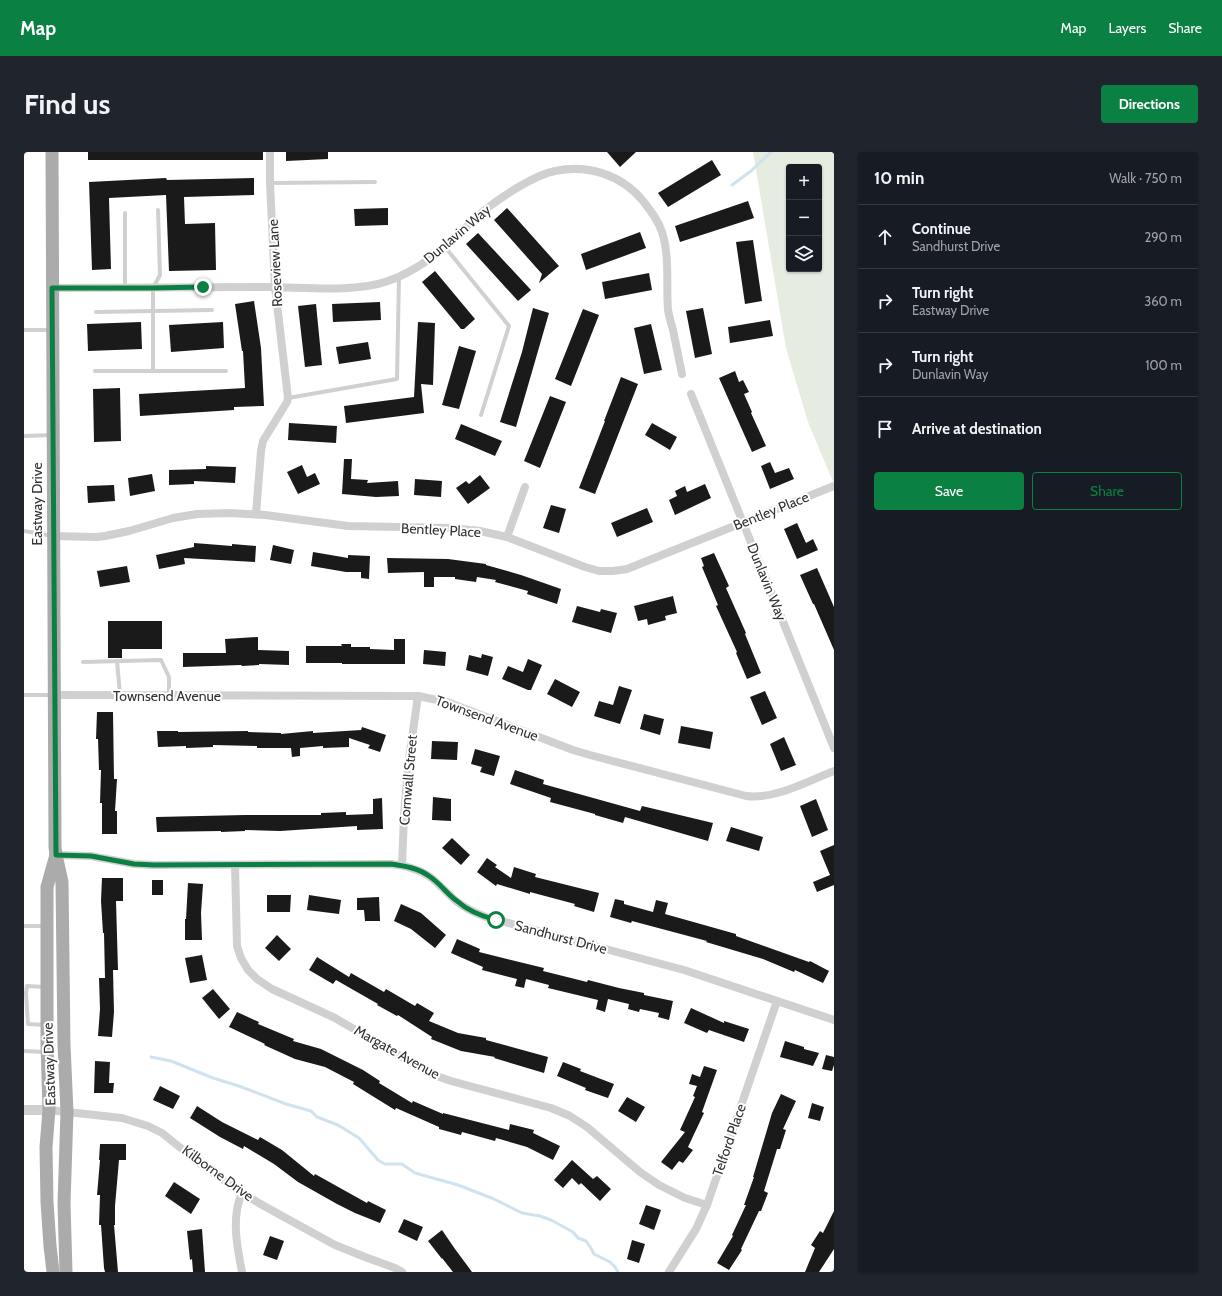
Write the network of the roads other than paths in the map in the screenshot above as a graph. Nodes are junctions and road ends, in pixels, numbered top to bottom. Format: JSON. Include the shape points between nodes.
{"nodes":[{"id":1,"x":52,"y":152,"type":"edge"},
{"id":2,"x":270,"y":152,"type":"edge"},
{"id":3,"x":375,"y":182,"type":"dead end"},
{"id":4,"x":270,"y":183,"type":"junction"},
{"id":5,"x":158,"y":210,"type":"dead end"},
{"id":6,"x":126,"y":213,"type":"dead end"},
{"id":7,"x":445,"y":247,"type":"junction"},
{"id":8,"x":400,"y":277,"type":"junction"},
{"id":9,"x":275,"y":287,"type":"junction"},
{"id":10,"x":52,"y":288,"type":"junction"},
{"id":11,"x":125,"y":288,"type":"junction"},
{"id":12,"x":152,"y":288,"type":"junction"},
{"id":13,"x":212,"y":310,"type":"dead end"},
{"id":14,"x":153,"y":311,"type":"junction"},
{"id":15,"x":96,"y":312,"type":"dead end"},
{"id":16,"x":24,"y":330,"type":"edge"},
{"id":17,"x":53,"y":330,"type":"junction"},
{"id":18,"x":95,"y":371,"type":"dead end"},
{"id":19,"x":153,"y":371,"type":"junction"},
{"id":20,"x":226,"y":371,"type":"dead end"},
{"id":21,"x":682,"y":374,"type":"dead end"},
{"id":22,"x":691,"y":394,"type":"dead end"},
{"id":23,"x":288,"y":398,"type":"junction"},
{"id":24,"x":481,"y":414,"type":"dead end"},
{"id":25,"x":53,"y":435,"type":"junction"},
{"id":26,"x":24,"y":436,"type":"edge"},
{"id":27,"x":834,"y":486,"type":"edge"},
{"id":28,"x":525,"y":487,"type":"dead end"},
{"id":29,"x":256,"y":514,"type":"junction"},
{"id":30,"x":743,"y":523,"type":"junction"},
{"id":31,"x":24,"y":531,"type":"edge"},
{"id":32,"x":53,"y":536,"type":"junction"},
{"id":33,"x":507,"y":537,"type":"junction"},
{"id":34,"x":117,"y":661,"type":"junction"},
{"id":35,"x":83,"y":662,"type":"dead end"},
{"id":36,"x":24,"y":695,"type":"edge"},
{"id":37,"x":55,"y":695,"type":"junction"},
{"id":38,"x":120,"y":696,"type":"junction"},
{"id":39,"x":169,"y":696,"type":"junction"},
{"id":40,"x":418,"y":696,"type":"junction"},
{"id":41,"x":834,"y":748,"type":"edge"},
{"id":42,"x":834,"y":771,"type":"edge"},
{"id":43,"x":56,"y":855,"type":"junction"},
{"id":44,"x":235,"y":865,"type":"junction"},
{"id":45,"x":402,"y":865,"type":"junction"},
{"id":46,"x":24,"y":926,"type":"edge"},
{"id":47,"x":47,"y":926,"type":"junction"},
{"id":48,"x":26,"y":985,"type":"edge"},
{"id":49,"x":47,"y":987,"type":"junction"},
{"id":50,"x":25,"y":997,"type":"edge"},
{"id":51,"x":777,"y":1001,"type":"junction"},
{"id":52,"x":834,"y":1020,"type":"edge"},
{"id":53,"x":47,"y":1026,"type":"junction"},
{"id":54,"x":24,"y":1051,"type":"edge"},
{"id":55,"x":47,"y":1052,"type":"junction"},
{"id":56,"x":24,"y":1110,"type":"edge"},
{"id":57,"x":49,"y":1110,"type":"junction"},
{"id":58,"x":66,"y":1112,"type":"junction"},
{"id":59,"x":242,"y":1193,"type":"junction"},
{"id":60,"x":707,"y":1205,"type":"junction"},
{"id":61,"x":53,"y":1272,"type":"edge"},
{"id":62,"x":66,"y":1272,"type":"edge"},
{"id":63,"x":242,"y":1272,"type":"edge"},
{"id":64,"x":402,"y":1272,"type":"edge"},
{"id":65,"x":669,"y":1272,"type":"edge"}],
"edges":[{"from":1,"to":10,"type":"main road","name":"Eastway Drive"},
{"from":2,"to":4,"type":"street","name":"Roseview Lane"},
{"from":3,"to":4,"type":"lane"},
{"from":4,"to":9,"type":"street","name":"Roseview Lane"},
{"from":5,"to":12,"type":"lane","via":[[160,275]]},
{"from":6,"to":11,"type":"lane"},
{"from":7,"to":8,"type":"street","name":"Dunlavin Way"},
{"from":7,"to":21,"type":"street","name":"Dunlavin Way","via":[[491,205],[539,176],[572,169],[603,172],[619,180],[635,192],[657,218],[662,231],[668,273],[668,311]]},
{"from":7,"to":24,"type":"lane","via":[[509,326]]},
{"from":8,"to":9,"type":"street","name":"Dunlavin Way","via":[[388,282],[357,287]]},
{"from":8,"to":23,"type":"lane","via":[[397,379]]},
{"from":9,"to":12,"type":"street","name":"Dunlavin Way"},
{"from":9,"to":23,"type":"street","name":"Roseview Lane"},
{"from":10,"to":11,"type":"street","name":"Dunlavin Way"},
{"from":10,"to":17,"type":"main road","name":"Eastway Drive"},
{"from":11,"to":12,"type":"street","name":"Dunlavin Way"},
{"from":12,"to":14,"type":"lane"},
{"from":13,"to":14,"type":"lane"},
{"from":14,"to":15,"type":"lane"},
{"from":14,"to":19,"type":"lane"},
{"from":16,"to":17,"type":"lane"},
{"from":17,"to":25,"type":"main road","name":"Eastway Drive"},
{"from":18,"to":19,"type":"lane"},
{"from":19,"to":20,"type":"lane"},
{"from":22,"to":30,"type":"street","name":"Dunlavin Way"},
{"from":23,"to":29,"type":"street","via":[[263,440]]},
{"from":25,"to":26,"type":"lane"},
{"from":25,"to":32,"type":"main road","name":"Eastway Drive"},
{"from":27,"to":30,"type":"street","name":"Bentley Place"},
{"from":28,"to":33,"type":"street"},
{"from":29,"to":32,"type":"street","name":"Bentley Place","via":[[197,514],[105,536]]},
{"from":29,"to":33,"type":"street","name":"Bentley Place","via":[[348,526],[466,529]]},
{"from":30,"to":33,"type":"street","name":"Bentley Place","via":[[613,572],[585,567]]},
{"from":30,"to":41,"type":"street","name":"Dunlavin Way"},
{"from":31,"to":32,"type":"lane"},
{"from":32,"to":37,"type":"main road","name":"Eastway Drive"},
{"from":34,"to":35,"type":"lane"},
{"from":34,"to":38,"type":"lane"},
{"from":34,"to":39,"type":"lane","via":[[161,660],[169,677]]},
{"from":36,"to":37,"type":"lane"},
{"from":37,"to":38,"type":"street","name":"Townsend Avenue"},
{"from":37,"to":43,"type":"main road","name":"Eastway Drive"},
{"from":38,"to":39,"type":"street","name":"Townsend Avenue"},
{"from":39,"to":40,"type":"street","name":"Townsend Avenue"},
{"from":40,"to":42,"type":"street","name":"Townsend Avenue","via":[[447,702],[584,753],[746,796],[774,795]]},
{"from":40,"to":45,"type":"street","name":"Cornwall Street","via":[[408,766]]},
{"from":43,"to":44,"type":"street","name":"Sandhurst Drive","via":[[91,856],[134,864]]},
{"from":43,"to":47,"type":"main road","name":"Eastway Drive","via":[[47,887]]},
{"from":43,"to":58,"type":"main road","name":"Eastway Drive","via":[[62,882]]},
{"from":44,"to":45,"type":"street","name":"Sandhurst Drive"},
{"from":44,"to":60,"type":"street","name":"Margate Avenue","via":[[237,946],[248,970],[263,984],[335,1018],[431,1074],[551,1108],[570,1116],[659,1185]]},
{"from":45,"to":51,"type":"street","name":"Sandhurst Drive","via":[[422,872],[456,901],[486,917],[684,970]]},
{"from":46,"to":47,"type":"lane"},
{"from":47,"to":49,"type":"main road","name":"Eastway Drive"},
{"from":48,"to":49,"type":"lane"},
{"from":48,"to":50,"type":"lane"},
{"from":49,"to":53,"type":"main road","name":"Eastway Drive"},
{"from":50,"to":53,"type":"lane","via":[[28,1024]]},
{"from":51,"to":52,"type":"street","name":"Sandhurst Drive"},
{"from":51,"to":60,"type":"street","name":"Telford Place"},
{"from":53,"to":55,"type":"main road","name":"Eastway Drive"},
{"from":54,"to":55,"type":"lane"},
{"from":55,"to":57,"type":"main road","name":"Eastway Drive"},
{"from":56,"to":57,"type":"street","name":"Kilborne Drive"},
{"from":57,"to":58,"type":"street","name":"Kilborne Drive"},
{"from":57,"to":61,"type":"main road","name":"Eastway Drive","via":[[46,1178]]},
{"from":58,"to":59,"type":"street","name":"Kilborne Drive","via":[[122,1118],[148,1126],[162,1133]]},
{"from":58,"to":62,"type":"main road","name":"Eastway Drive"},
{"from":59,"to":63,"type":"street","via":[[236,1216]]},
{"from":59,"to":64,"type":"street","name":"Kilborne Drive","via":[[335,1245]]},
{"from":60,"to":65,"type":"street","name":"Telford Place","via":[[696,1230]]}]}
